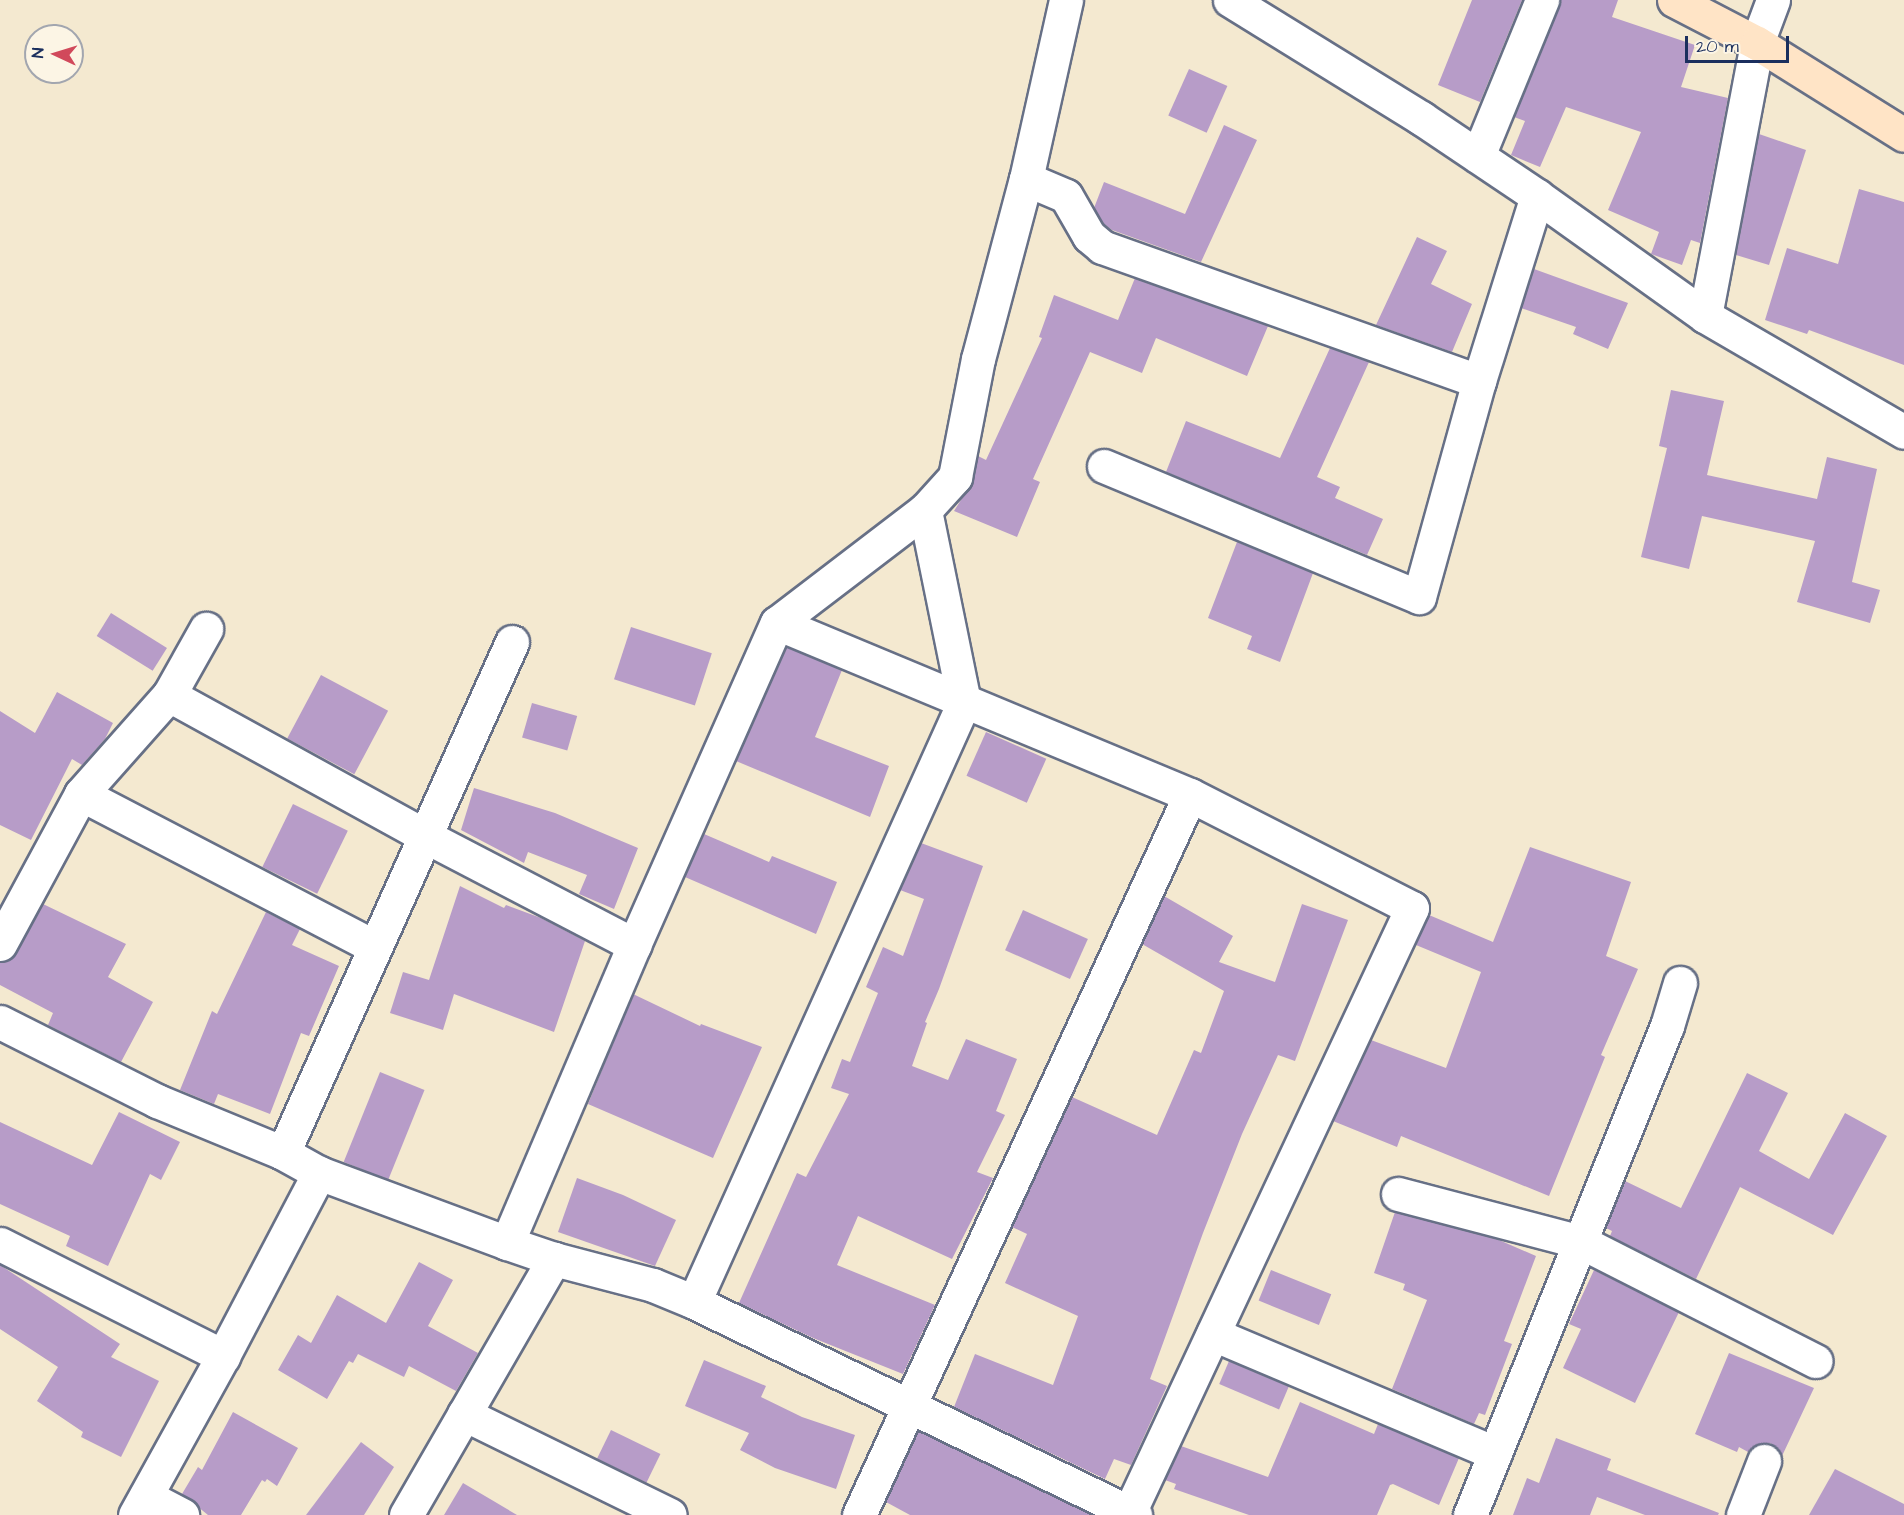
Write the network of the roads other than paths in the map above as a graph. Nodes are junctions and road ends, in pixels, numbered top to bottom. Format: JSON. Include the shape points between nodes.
{"nodes":[{"id":1,"x":1066,"y":0,"type":"edge"},
{"id":2,"x":1230,"y":0,"type":"edge"},
{"id":3,"x":1542,"y":0,"type":"edge"},
{"id":4,"x":1674,"y":0,"type":"edge"},
{"id":5,"x":1773,"y":0,"type":"edge"},
{"id":6,"x":1757,"y":43,"type":"junction"},
{"id":7,"x":1904,"y":135,"type":"edge"},
{"id":8,"x":1478,"y":156,"type":"junction"},
{"id":9,"x":1026,"y":179,"type":"junction"},
{"id":10,"x":1537,"y":196,"type":"junction"},
{"id":11,"x":1705,"y":316,"type":"junction"},
{"id":12,"x":1479,"y":381,"type":"junction"},
{"id":13,"x":1904,"y":432,"type":"edge"},
{"id":14,"x":1104,"y":466,"type":"dead end"},
{"id":15,"x":925,"y":510,"type":"junction"},
{"id":16,"x":777,"y":623,"type":"junction"},
{"id":17,"x":206,"y":629,"type":"dead end"},
{"id":18,"x":512,"y":642,"type":"dead end"},
{"id":19,"x":168,"y":695,"type":"junction"},
{"id":20,"x":964,"y":702,"type":"junction"},
{"id":21,"x":81,"y":794,"type":"junction"},
{"id":22,"x":1190,"y":795,"type":"junction"},
{"id":23,"x":425,"y":837,"type":"junction"},
{"id":24,"x":0,"y":944,"type":"edge"},
{"id":25,"x":634,"y":945,"type":"junction"},
{"id":26,"x":375,"y":947,"type":"junction"},
{"id":27,"x":1680,"y":983,"type":"dead end"},
{"id":28,"x":0,"y":1022,"type":"edge"},
{"id":29,"x":283,"y":1153,"type":"junction"},
{"id":30,"x":319,"y":1173,"type":"junction"},
{"id":31,"x":1398,"y":1194,"type":"dead end"},
{"id":32,"x":1581,"y":1242,"type":"junction"},
{"id":33,"x":507,"y":1243,"type":"junction"},
{"id":34,"x":0,"y":1244,"type":"edge"},
{"id":35,"x":554,"y":1259,"type":"junction"},
{"id":36,"x":694,"y":1302,"type":"junction"},
{"id":37,"x":1213,"y":1334,"type":"junction"},
{"id":38,"x":223,"y":1356,"type":"junction"},
{"id":39,"x":1816,"y":1361,"type":"dead end"},
{"id":40,"x":909,"y":1406,"type":"junction"},
{"id":41,"x":464,"y":1414,"type":"junction"},
{"id":42,"x":1495,"y":1453,"type":"junction"},
{"id":43,"x":1764,"y":1461,"type":"dead end"},
{"id":44,"x":141,"y":1505,"type":"edge"},
{"id":45,"x":1131,"y":1514,"type":"edge"},
{"id":46,"x":182,"y":1515,"type":"edge"},
{"id":47,"x":406,"y":1515,"type":"edge"},
{"id":48,"x":670,"y":1515,"type":"edge"},
{"id":49,"x":859,"y":1515,"type":"edge"},
{"id":50,"x":1470,"y":1515,"type":"edge"},
{"id":51,"x":1743,"y":1515,"type":"edge"}],
"edges":[{"from":1,"to":9,"type":"street"},
{"from":2,"to":8,"type":"street"},
{"from":3,"to":8,"type":"street"},
{"from":4,"to":6,"type":"street"},
{"from":5,"to":6,"type":"street"},
{"from":6,"to":7,"type":"street"},
{"from":6,"to":11,"type":"street"},
{"from":8,"to":10,"type":"street"},
{"from":9,"to":12,"type":"street","via":[[1066,196],[1089,236],[1102,247]]},
{"from":9,"to":15,"type":"street","via":[[978,359],[955,477]]},
{"from":10,"to":11,"type":"street"},
{"from":10,"to":12,"type":"street"},
{"from":11,"to":13,"type":"street"},
{"from":12,"to":14,"type":"street","via":[[1419,597]]},
{"from":15,"to":16,"type":"street"},
{"from":15,"to":20,"type":"street"},
{"from":16,"to":20,"type":"street"},
{"from":16,"to":25,"type":"street"},
{"from":17,"to":19,"type":"street"},
{"from":18,"to":23,"type":"street"},
{"from":19,"to":21,"type":"street"},
{"from":19,"to":23,"type":"street"},
{"from":20,"to":22,"type":"street"},
{"from":20,"to":36,"type":"street"},
{"from":21,"to":24,"type":"street"},
{"from":21,"to":26,"type":"street"},
{"from":22,"to":37,"type":"street","via":[[1412,908]]},
{"from":22,"to":40,"type":"street"},
{"from":23,"to":25,"type":"street"},
{"from":23,"to":26,"type":"street"},
{"from":25,"to":33,"type":"street"},
{"from":26,"to":29,"type":"street"},
{"from":27,"to":32,"type":"street","via":[[1667,1026]]},
{"from":28,"to":29,"type":"street","via":[[157,1101]]},
{"from":29,"to":30,"type":"street"},
{"from":30,"to":33,"type":"street"},
{"from":30,"to":38,"type":"street"},
{"from":31,"to":32,"type":"street"},
{"from":32,"to":39,"type":"street"},
{"from":32,"to":42,"type":"street"},
{"from":33,"to":35,"type":"street"},
{"from":34,"to":38,"type":"street"},
{"from":35,"to":36,"type":"street","via":[[653,1285]]},
{"from":35,"to":41,"type":"street"},
{"from":36,"to":40,"type":"street"},
{"from":37,"to":42,"type":"street"},
{"from":37,"to":45,"type":"street"},
{"from":38,"to":44,"type":"street"},
{"from":40,"to":45,"type":"street"},
{"from":40,"to":49,"type":"street"},
{"from":41,"to":47,"type":"street"},
{"from":41,"to":48,"type":"street"},
{"from":42,"to":50,"type":"street"},
{"from":43,"to":51,"type":"street"},
{"from":44,"to":46,"type":"street"}]}
